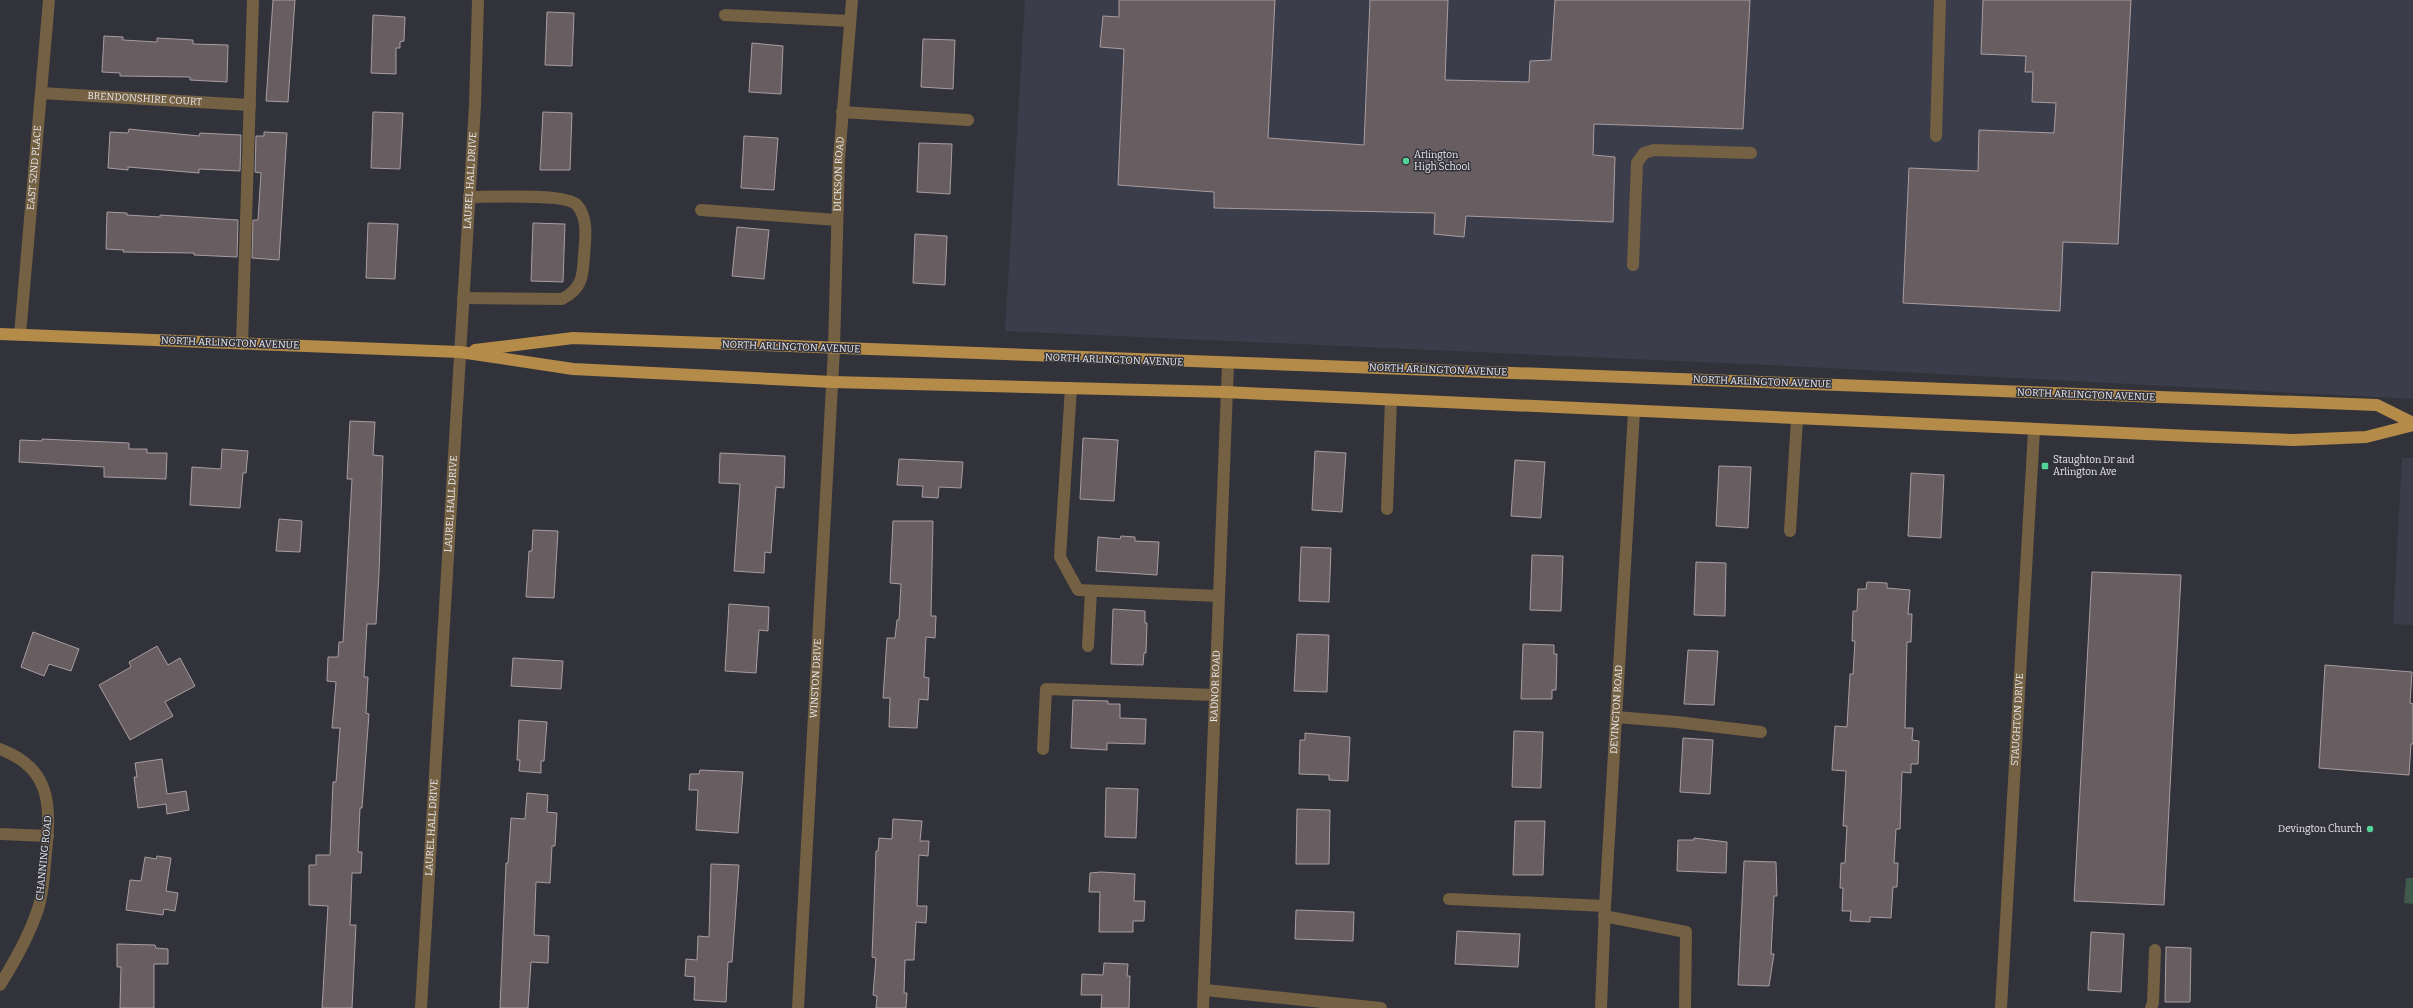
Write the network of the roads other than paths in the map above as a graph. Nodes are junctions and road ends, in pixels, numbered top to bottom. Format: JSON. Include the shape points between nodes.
{"nodes":[{"id":1,"x":49,"y":0,"type":"edge"},
{"id":2,"x":254,"y":0,"type":"edge"},
{"id":3,"x":478,"y":0,"type":"edge"},
{"id":4,"x":852,"y":0,"type":"edge"},
{"id":5,"x":1940,"y":0,"type":"edge"},
{"id":6,"x":725,"y":15,"type":"dead end"},
{"id":7,"x":850,"y":21,"type":"junction"},
{"id":8,"x":41,"y":94,"type":"junction"},
{"id":9,"x":250,"y":105,"type":"junction"},
{"id":10,"x":842,"y":112,"type":"junction"},
{"id":11,"x":968,"y":120,"type":"dead end"},
{"id":12,"x":1936,"y":136,"type":"dead end"},
{"id":13,"x":1750,"y":153,"type":"dead end"},
{"id":14,"x":469,"y":197,"type":"junction"},
{"id":15,"x":701,"y":210,"type":"dead end"},
{"id":16,"x":837,"y":220,"type":"junction"},
{"id":17,"x":1633,"y":265,"type":"dead end"},
{"id":18,"x":463,"y":298,"type":"junction"},
{"id":19,"x":0,"y":334,"type":"edge"},
{"id":20,"x":20,"y":335,"type":"junction"},
{"id":21,"x":242,"y":344,"type":"junction"},
{"id":22,"x":834,"y":349,"type":"junction"},
{"id":23,"x":460,"y":352,"type":"junction"},
{"id":24,"x":1228,"y":364,"type":"junction"},
{"id":25,"x":832,"y":382,"type":"junction"},
{"id":26,"x":1071,"y":388,"type":"junction"},
{"id":27,"x":1225,"y":392,"type":"junction"},
{"id":28,"x":1391,"y":400,"type":"junction"},
{"id":29,"x":1634,"y":412,"type":"junction"},
{"id":30,"x":1797,"y":419,"type":"junction"},
{"id":31,"x":2413,"y":424,"type":"edge"},
{"id":32,"x":2034,"y":430,"type":"junction"},
{"id":33,"x":1386,"y":509,"type":"dead end"},
{"id":34,"x":1790,"y":531,"type":"dead end"},
{"id":35,"x":1091,"y":591,"type":"junction"},
{"id":36,"x":1218,"y":596,"type":"junction"},
{"id":37,"x":1088,"y":646,"type":"dead end"},
{"id":38,"x":1215,"y":695,"type":"junction"},
{"id":39,"x":1616,"y":718,"type":"junction"},
{"id":40,"x":1761,"y":732,"type":"dead end"},
{"id":41,"x":0,"y":749,"type":"edge"},
{"id":42,"x":1043,"y":749,"type":"dead end"},
{"id":43,"x":0,"y":834,"type":"edge"},
{"id":44,"x":48,"y":836,"type":"junction"},
{"id":45,"x":1448,"y":899,"type":"dead end"},
{"id":46,"x":1604,"y":911,"type":"junction"},
{"id":47,"x":2155,"y":950,"type":"dead end"},
{"id":48,"x":0,"y":985,"type":"edge"},
{"id":49,"x":1205,"y":990,"type":"junction"},
{"id":50,"x":421,"y":1008,"type":"edge"},
{"id":51,"x":798,"y":1008,"type":"edge"},
{"id":52,"x":1203,"y":1008,"type":"edge"},
{"id":53,"x":1381,"y":1008,"type":"edge"},
{"id":54,"x":1601,"y":1008,"type":"edge"},
{"id":55,"x":1685,"y":1008,"type":"edge"},
{"id":56,"x":2001,"y":1008,"type":"edge"},
{"id":57,"x":2151,"y":1008,"type":"edge"}],
"edges":[{"from":1,"to":8,"type":"street","name":"EAST 52ND PLACE"},
{"from":2,"to":9,"type":"street"},
{"from":3,"to":14,"type":"street","name":"LAUREL HALL DRIVE"},
{"from":4,"to":7,"type":"street","name":"DICKSON ROAD"},
{"from":5,"to":12,"type":"street"},
{"from":6,"to":7,"type":"street"},
{"from":7,"to":10,"type":"street","name":"DICKSON ROAD"},
{"from":8,"to":9,"type":"street","name":"BRENDONSHIRE COURT"},
{"from":8,"to":20,"type":"street","name":"EAST 52ND PLACE"},
{"from":9,"to":21,"type":"street"},
{"from":10,"to":11,"type":"street"},
{"from":10,"to":16,"type":"street","name":"DICKSON ROAD"},
{"from":13,"to":17,"type":"street","via":[[1654,150],[1644,153],[1637,163]]},
{"from":14,"to":18,"type":"street","name":"LAUREL HALL DRIVE"},
{"from":14,"to":18,"type":"street","via":[[567,199],[577,205],[586,226],[584,264],[581,282],[574,293],[562,298]]},
{"from":15,"to":16,"type":"street"},
{"from":16,"to":22,"type":"street","name":"DICKSON ROAD"},
{"from":18,"to":23,"type":"street","name":"LAUREL HALL DRIVE"},
{"from":19,"to":20,"type":"main road","name":"NORTH ARLINGTON AVENUE"},
{"from":20,"to":21,"type":"main road","name":"NORTH ARLINGTON AVENUE"},
{"from":21,"to":23,"type":"main road","name":"NORTH ARLINGTON AVENUE"},
{"from":22,"to":23,"type":"main road","name":"NORTH ARLINGTON AVENUE","via":[[573,338]]},
{"from":22,"to":24,"type":"main road","name":"NORTH ARLINGTON AVENUE"},
{"from":22,"to":25,"type":"street","name":"WINSTON DRIVE"},
{"from":23,"to":25,"type":"main road","name":"NORTH ARLINGTON AVENUE","via":[[573,369]]},
{"from":23,"to":50,"type":"street","name":"LAUREL HALL DRIVE"},
{"from":24,"to":27,"type":"street","name":"RADNOR ROAD"},
{"from":24,"to":31,"type":"main road","name":"NORTH ARLINGTON AVENUE","via":[[2377,405]]},
{"from":25,"to":26,"type":"main road","name":"NORTH ARLINGTON AVENUE"},
{"from":25,"to":51,"type":"street","name":"WINSTON DRIVE"},
{"from":26,"to":27,"type":"main road","name":"NORTH ARLINGTON AVENUE"},
{"from":26,"to":35,"type":"street","via":[[1060,557],[1078,590]]},
{"from":27,"to":28,"type":"main road","name":"NORTH ARLINGTON AVENUE"},
{"from":27,"to":36,"type":"street","name":"RADNOR ROAD"},
{"from":28,"to":29,"type":"main road","name":"NORTH ARLINGTON AVENUE"},
{"from":28,"to":33,"type":"street"},
{"from":29,"to":30,"type":"main road","name":"NORTH ARLINGTON AVENUE"},
{"from":29,"to":39,"type":"street","name":"DEVINGTON ROAD"},
{"from":30,"to":32,"type":"main road","name":"NORTH ARLINGTON AVENUE"},
{"from":30,"to":34,"type":"street"},
{"from":31,"to":32,"type":"main road","name":"NORTH ARLINGTON AVENUE","via":[[2366,437],[2294,440]]},
{"from":32,"to":56,"type":"street","name":"STAUGHTON DRIVE"},
{"from":35,"to":36,"type":"street"},
{"from":35,"to":37,"type":"street"},
{"from":36,"to":38,"type":"street","name":"RADNOR ROAD"},
{"from":38,"to":42,"type":"street","via":[[1046,689]]},
{"from":38,"to":49,"type":"street","name":"RADNOR ROAD"},
{"from":39,"to":40,"type":"street"},
{"from":39,"to":46,"type":"street","name":"DEVINGTON ROAD"},
{"from":41,"to":44,"type":"street","name":"CHANNING ROAD","via":[[28,766],[40,782],[46,794],[50,816]]},
{"from":43,"to":44,"type":"street"},
{"from":44,"to":48,"type":"street","name":"CHANNING ROAD","via":[[38,909],[20,952]]},
{"from":45,"to":46,"type":"street"},
{"from":46,"to":54,"type":"street","name":"DEVINGTON ROAD"},
{"from":46,"to":55,"type":"street","via":[[1686,932]]},
{"from":47,"to":57,"type":"street"},
{"from":49,"to":52,"type":"street","name":"RADNOR ROAD"},
{"from":49,"to":53,"type":"street"}]}
